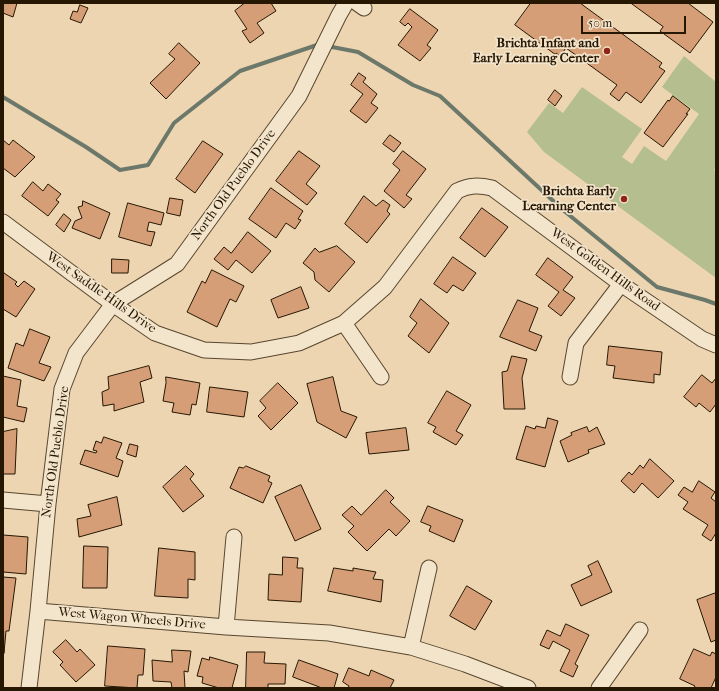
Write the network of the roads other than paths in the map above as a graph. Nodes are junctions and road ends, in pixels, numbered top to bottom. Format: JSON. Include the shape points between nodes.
{"nodes":[{"id":1,"x":346,"y":3,"type":"edge"},
{"id":2,"x":474,"y":185,"type":"joint"},
{"id":3,"x":3,"y":222,"type":"edge"},
{"id":4,"x":621,"y":284,"type":"junction"},
{"id":5,"x":113,"y":304,"type":"junction"},
{"id":6,"x":344,"y":323,"type":"junction"},
{"id":7,"x":716,"y":346,"type":"edge"},
{"id":8,"x":381,"y":377,"type":"dead end"},
{"id":9,"x":570,"y":377,"type":"dead end"},
{"id":10,"x":3,"y":500,"type":"edge"},
{"id":11,"x":48,"y":504,"type":"junction"},
{"id":12,"x":234,"y":537,"type":"dead end"},
{"id":13,"x":428,"y":568,"type":"dead end"},
{"id":14,"x":38,"y":611,"type":"junction"},
{"id":15,"x":226,"y":627,"type":"junction"},
{"id":16,"x":640,"y":630,"type":"dead end"},
{"id":17,"x":411,"y":647,"type":"junction"},
{"id":18,"x":30,"y":688,"type":"edge"},
{"id":19,"x":528,"y":688,"type":"edge"},
{"id":20,"x":599,"y":688,"type":"edge"}],
"edges":[{"from":1,"to":5,"type":"street","name":"North Old Pueblo Drive","via":[[299,96],[177,264]]},
{"from":2,"to":4,"type":"street","name":"West Golden Hills Road","via":[[492,188]]},
{"from":2,"to":6,"type":"street","name":"West Saddle Hills Drive","via":[[457,190],[386,287]]},
{"from":3,"to":5,"type":"street","name":"West Saddle Hills Drive"},
{"from":4,"to":7,"type":"street","name":"West Golden Hills Road"},
{"from":4,"to":9,"type":"street","via":[[576,343]]},
{"from":5,"to":6,"type":"street","name":"West Saddle Hills Drive","via":[[155,333],[204,350],[251,352],[299,343]]},
{"from":5,"to":11,"type":"street","name":"North Old Pueblo Drive","via":[[76,353],[62,389]]},
{"from":6,"to":8,"type":"street"},
{"from":10,"to":11,"type":"street"},
{"from":11,"to":14,"type":"street","name":"North Old Pueblo Drive"},
{"from":12,"to":15,"type":"street"},
{"from":13,"to":17,"type":"street"},
{"from":14,"to":15,"type":"street","name":"West Wagon Wheels Drive"},
{"from":14,"to":18,"type":"street","name":"North Old Pueblo Drive"},
{"from":15,"to":17,"type":"street","name":"West Wagon Wheels Drive","via":[[329,633]]},
{"from":16,"to":20,"type":"street"},
{"from":17,"to":19,"type":"street","name":"West Wagon Wheels Drive"}]}
